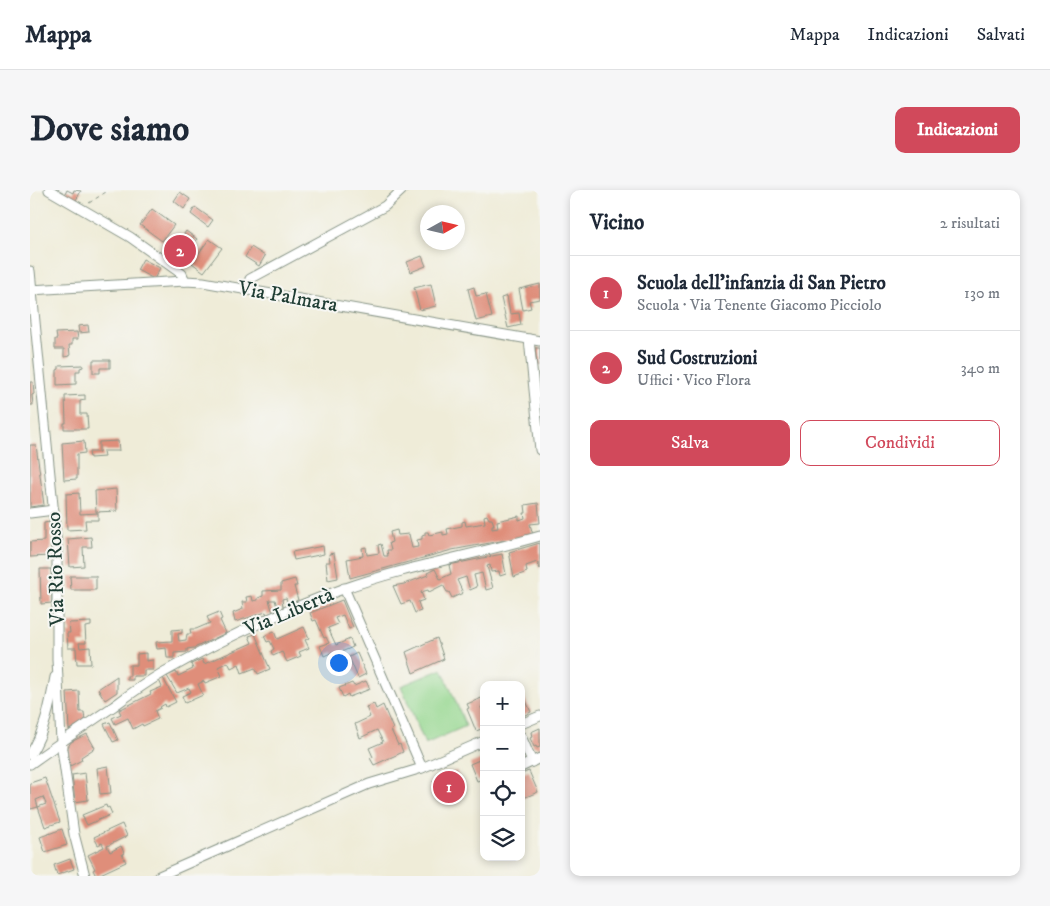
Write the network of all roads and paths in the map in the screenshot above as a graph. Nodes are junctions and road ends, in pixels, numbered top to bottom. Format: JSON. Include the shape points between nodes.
{"nodes":[{"id":1,"x":49,"y":190,"type":"edge"},
{"id":2,"x":109,"y":190,"type":"edge"},
{"id":3,"x":402,"y":190,"type":"edge"},
{"id":4,"x":80,"y":208,"type":"junction"},
{"id":5,"x":30,"y":270,"type":"edge"},
{"id":6,"x":185,"y":281,"type":"junction"},
{"id":7,"x":32,"y":290,"type":"edge"},
{"id":8,"x":246,"y":290,"type":"junction"},
{"id":9,"x":529,"y":339,"type":"junction"},
{"id":10,"x":540,"y":341,"type":"edge"},
{"id":11,"x":540,"y":450,"type":"edge"},
{"id":12,"x":54,"y":510,"type":"junction"},
{"id":13,"x":30,"y":512,"type":"edge"},
{"id":14,"x":540,"y":536,"type":"edge"},
{"id":15,"x":344,"y":588,"type":"junction"},
{"id":16,"x":57,"y":659,"type":"junction"},
{"id":17,"x":540,"y":716,"type":"edge"},
{"id":18,"x":525,"y":722,"type":"edge"},
{"id":19,"x":39,"y":741,"type":"junction"},
{"id":20,"x":61,"y":742,"type":"junction"},
{"id":21,"x":525,"y":742,"type":"edge"},
{"id":22,"x":480,"y":743,"type":"edge"},
{"id":23,"x":49,"y":751,"type":"junction"},
{"id":24,"x":30,"y":755,"type":"edge"},
{"id":25,"x":536,"y":760,"type":"edge"},
{"id":26,"x":30,"y":764,"type":"edge"},
{"id":27,"x":422,"y":768,"type":"junction"},
{"id":28,"x":85,"y":876,"type":"edge"},
{"id":29,"x":160,"y":876,"type":"edge"}],
"edges":[{"from":1,"to":4,"type":"street"},
{"from":2,"to":4,"type":"path"},
{"from":3,"to":8,"type":"street","via":[[385,206],[250,279]]},
{"from":4,"to":6,"type":"street","via":[[130,237],[182,274]]},
{"from":5,"to":7,"type":"street","name":"Via Rio Rosso"},
{"from":6,"to":7,"type":"street","name":"Via Palmara"},
{"from":6,"to":8,"type":"street","name":"Via Palmara"},
{"from":7,"to":12,"type":"street","name":"Via Rio Rosso"},
{"from":8,"to":9,"type":"street","name":"Via Palmara"},
{"from":9,"to":10,"type":"street","name":"Via Palmara"},
{"from":9,"to":11,"type":"street"},
{"from":12,"to":13,"type":"street"},
{"from":12,"to":16,"type":"street","name":"Via Rio Rosso","via":[[58,582]]},
{"from":14,"to":15,"type":"street","name":"Via Libertà"},
{"from":15,"to":20,"type":"street","name":"Via Libertà","via":[[246,630],[163,672]]},
{"from":15,"to":27,"type":"street"},
{"from":16,"to":19,"type":"street","via":[[50,704]]},
{"from":16,"to":20,"type":"street"},
{"from":17,"to":18,"type":"street"},
{"from":19,"to":23,"type":"street"},
{"from":19,"to":24,"type":"street"},
{"from":20,"to":23,"type":"street","name":"Via Libertà"},
{"from":20,"to":28,"type":"street","via":[[74,834]]},
{"from":21,"to":25,"type":"street"},
{"from":22,"to":27,"type":"street"},
{"from":23,"to":26,"type":"street","name":"Via Libertà"},
{"from":27,"to":29,"type":"street","via":[[369,784]]}]}
